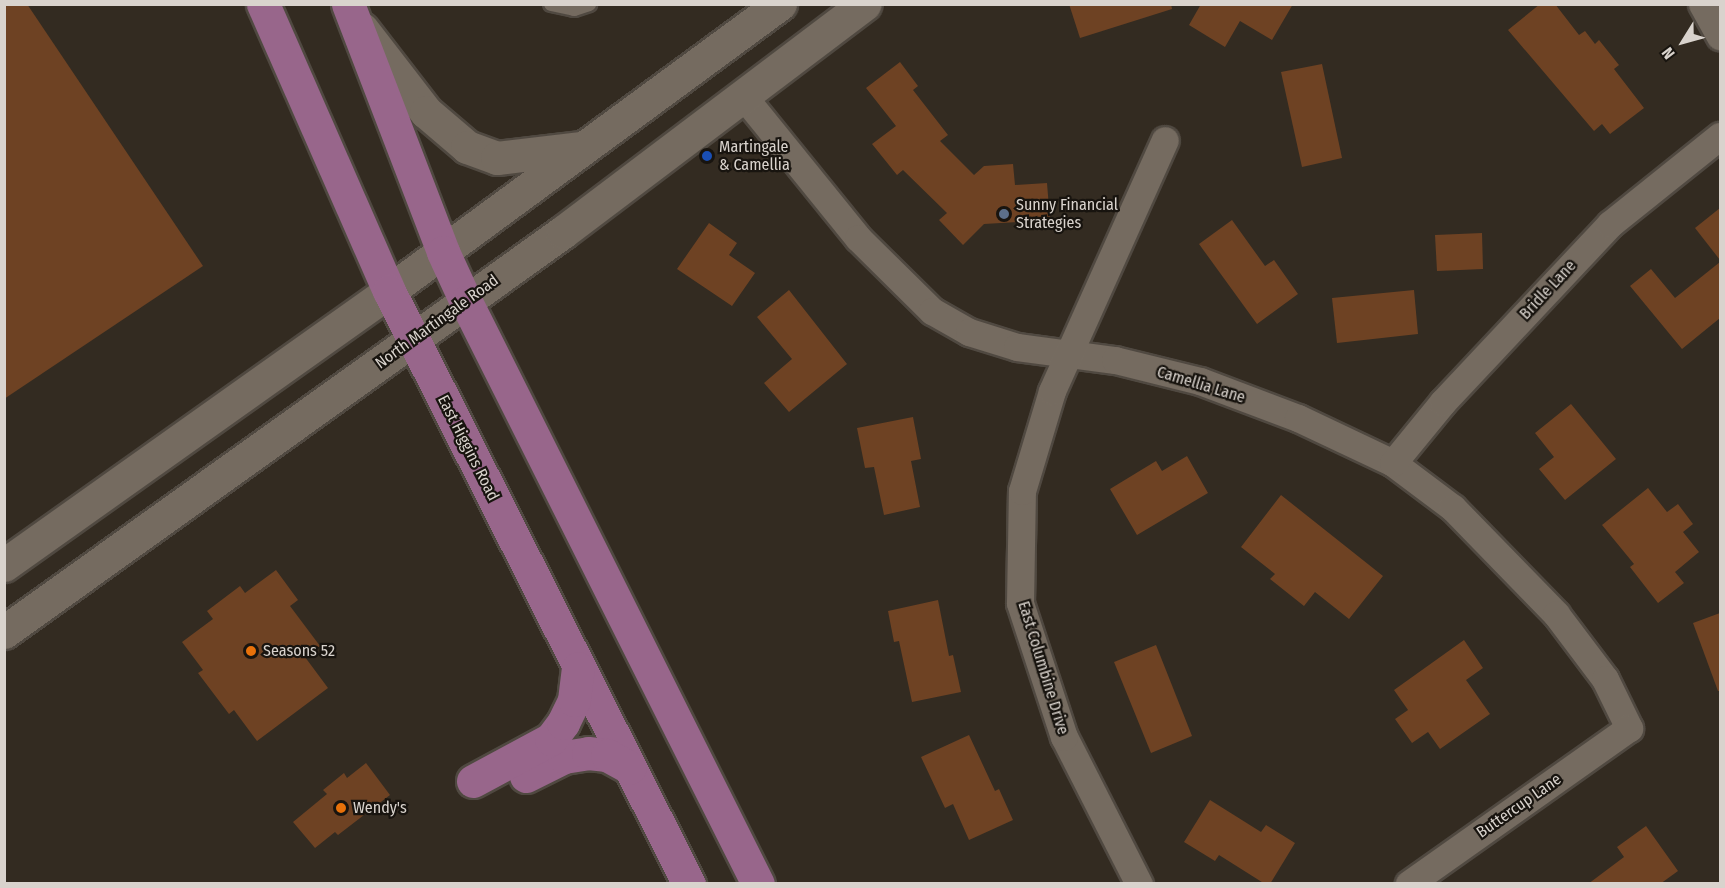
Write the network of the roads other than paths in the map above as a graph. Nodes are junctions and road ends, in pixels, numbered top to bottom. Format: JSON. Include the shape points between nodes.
{"nodes":[{"id":1,"x":263,"y":4,"type":"edge"},
{"id":2,"x":551,"y":4,"type":"edge"},
{"id":3,"x":589,"y":4,"type":"edge"},
{"id":4,"x":780,"y":4,"type":"edge"},
{"id":5,"x":864,"y":4,"type":"edge"},
{"id":6,"x":1702,"y":4,"type":"edge"},
{"id":7,"x":351,"y":11,"type":"edge"},
{"id":8,"x":1720,"y":34,"type":"edge"},
{"id":9,"x":744,"y":97,"type":"junction"},
{"id":10,"x":1720,"y":136,"type":"edge"},
{"id":11,"x":1165,"y":140,"type":"dead end"},
{"id":12,"x":585,"y":147,"type":"junction"},
{"id":13,"x":443,"y":252,"type":"junction"},
{"id":14,"x":389,"y":291,"type":"junction"},
{"id":15,"x":466,"y":302,"type":"junction"},
{"id":16,"x":414,"y":340,"type":"junction"},
{"id":17,"x":1066,"y":355,"type":"junction"},
{"id":18,"x":1393,"y":463,"type":"junction"},
{"id":19,"x":4,"y":565,"type":"edge"},
{"id":20,"x":4,"y":632,"type":"edge"},
{"id":21,"x":578,"y":668,"type":"junction"},
{"id":22,"x":1629,"y":728,"type":"joint"},
{"id":23,"x":630,"y":768,"type":"junction"},
{"id":24,"x":689,"y":884,"type":"edge"},
{"id":25,"x":758,"y":884,"type":"edge"},
{"id":26,"x":1138,"y":884,"type":"edge"},
{"id":27,"x":1409,"y":884,"type":"edge"}],
"edges":[{"from":1,"to":14,"type":"main road","name":"East Higgins Road"},
{"from":2,"to":3,"type":"lane","via":[[574,9]]},
{"from":4,"to":12,"type":"street"},
{"from":5,"to":9,"type":"street","name":"North Martingale Road"},
{"from":6,"to":8,"type":"street"},
{"from":7,"to":12,"type":"street","via":[[426,112],[467,147],[497,158]]},
{"from":7,"to":13,"type":"main road"},
{"from":9,"to":15,"type":"street","name":"North Martingale Road"},
{"from":9,"to":17,"type":"street","name":"Camellia Lane","via":[[858,237],[932,311],[969,332],[1017,347]]},
{"from":10,"to":18,"type":"street","name":"Bridle Lane","via":[[1610,224],[1443,402]]},
{"from":11,"to":17,"type":"street","name":"East Columbine Drive"},
{"from":12,"to":13,"type":"street"},
{"from":13,"to":14,"type":"street"},
{"from":13,"to":15,"type":"main road"},
{"from":14,"to":16,"type":"main road","name":"East Higgins Road"},
{"from":14,"to":19,"type":"street"},
{"from":15,"to":16,"type":"street","name":"North Martingale Road"},
{"from":15,"to":25,"type":"main road"},
{"from":16,"to":20,"type":"street","name":"North Martingale Road"},
{"from":16,"to":21,"type":"main road","name":"East Higgins Road"},
{"from":17,"to":18,"type":"street","name":"Camellia Lane","via":[[1115,360],[1200,381],[1298,418]]},
{"from":17,"to":26,"type":"street","name":"East Columbine Drive","via":[[1022,491],[1020,603],[1064,737]]},
{"from":18,"to":22,"type":"street","name":"Camellia Lane","via":[[1453,508],[1556,614],[1605,679]]},
{"from":21,"to":23,"type":"main road","name":"East Higgins Road"},
{"from":21,"to":23,"type":"main road","via":[[574,700],[550,739],[477,790],[564,757],[596,753]]},
{"from":22,"to":27,"type":"street","name":"Buttercup Lane"},
{"from":23,"to":24,"type":"main road","name":"East Higgins Road"}]}
